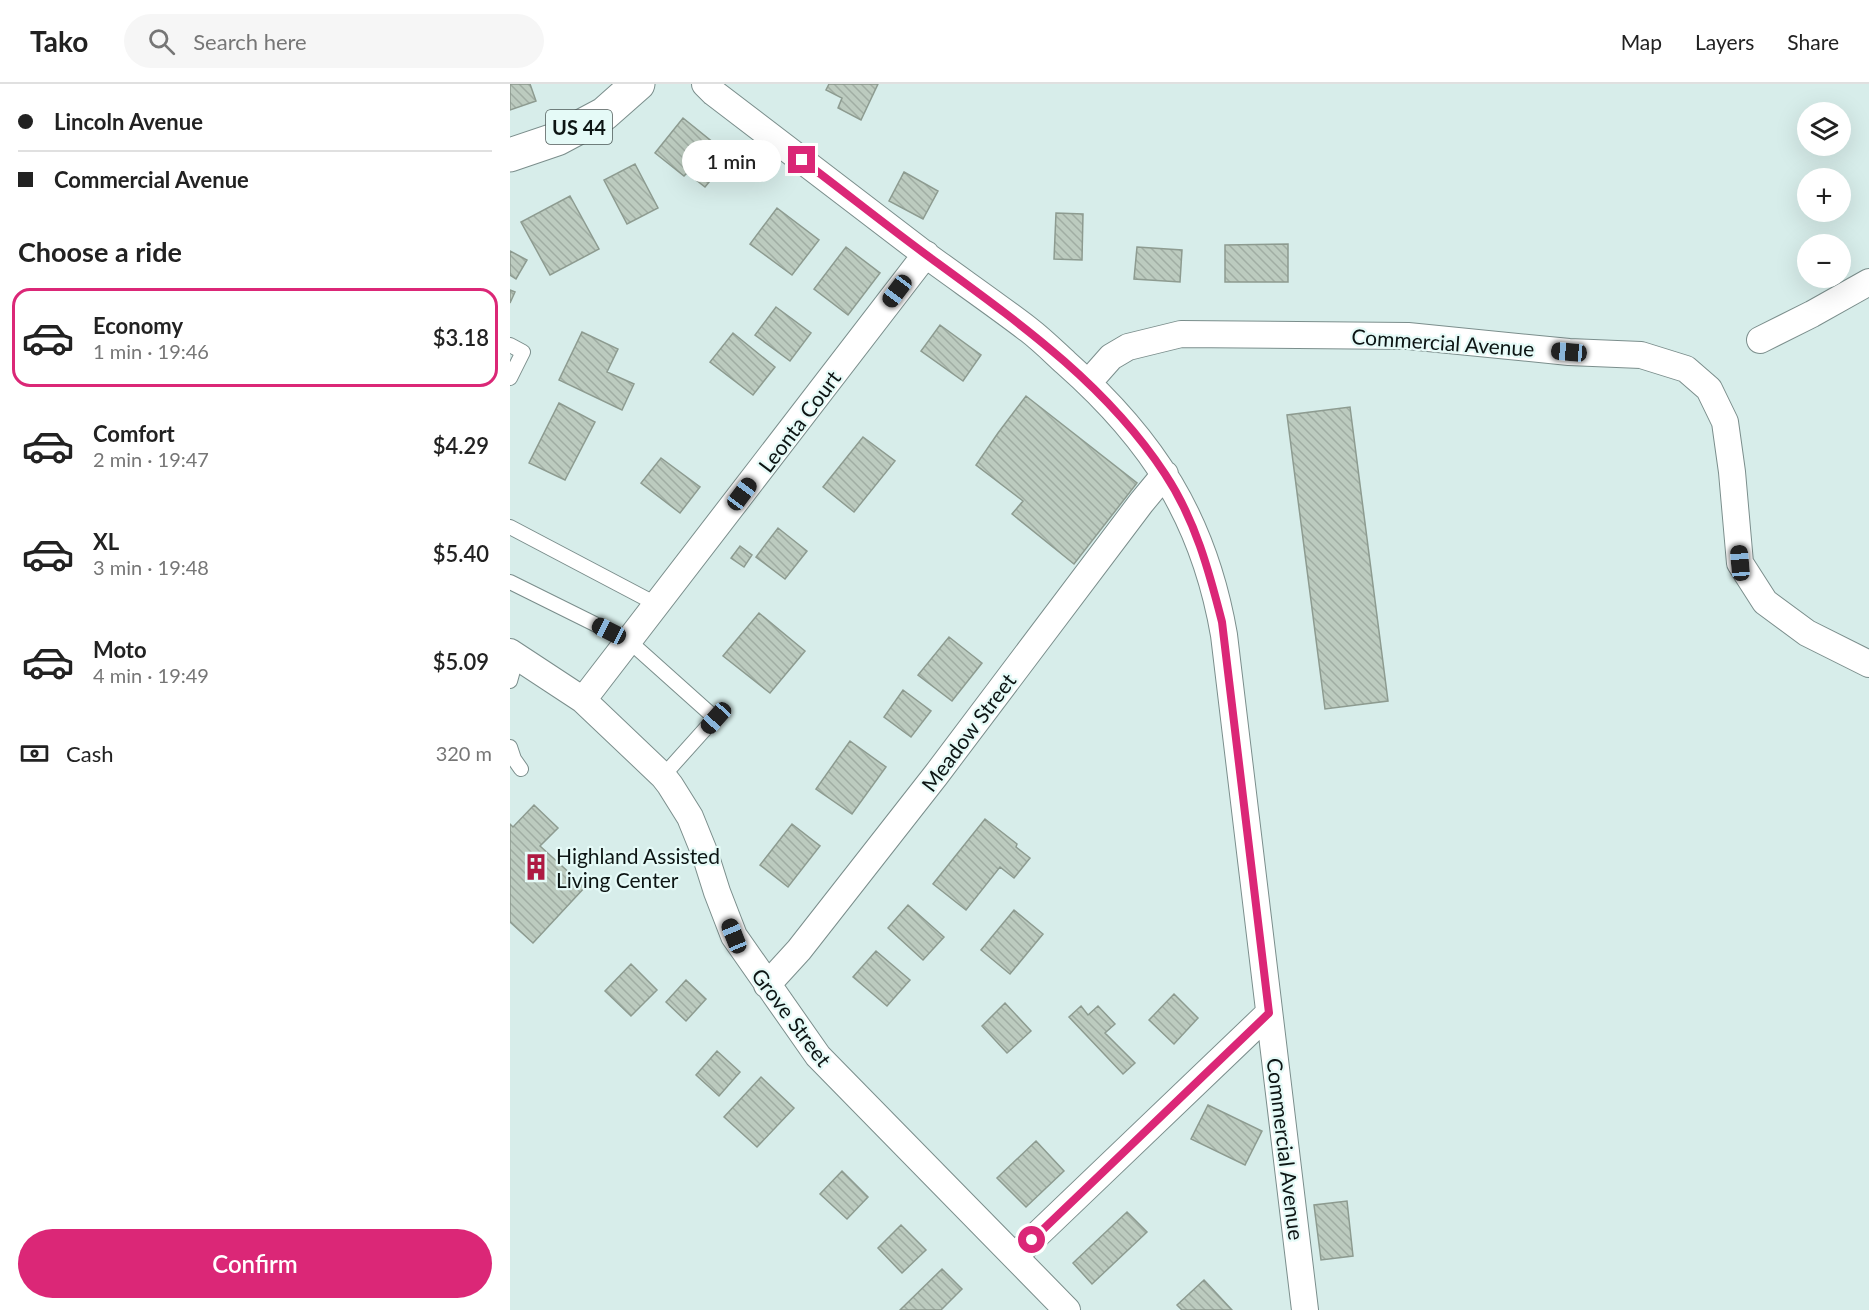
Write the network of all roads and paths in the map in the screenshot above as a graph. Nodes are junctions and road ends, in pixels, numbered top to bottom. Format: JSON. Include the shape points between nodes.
{"nodes":[{"id":1,"x":638,"y":84,"type":"edge"},
{"id":2,"x":705,"y":84,"type":"edge"},
{"id":3,"x":510,"y":155,"type":"edge"},
{"id":4,"x":926,"y":254,"type":"junction"},
{"id":5,"x":1869,"y":282,"type":"edge"},
{"id":6,"x":1761,"y":340,"type":"dead end"},
{"id":7,"x":510,"y":345,"type":"edge"},
{"id":8,"x":510,"y":378,"type":"edge"},
{"id":9,"x":1088,"y":383,"type":"junction"},
{"id":10,"x":1165,"y":474,"type":"junction"},
{"id":11,"x":510,"y":527,"type":"edge"},
{"id":12,"x":510,"y":582,"type":"edge"},
{"id":13,"x":658,"y":605,"type":"junction"},
{"id":14,"x":628,"y":641,"type":"junction"},
{"id":15,"x":513,"y":654,"type":"edge"},
{"id":16,"x":1869,"y":664,"type":"edge"},
{"id":17,"x":510,"y":681,"type":"edge"},
{"id":18,"x":583,"y":700,"type":"junction"},
{"id":19,"x":510,"y":747,"type":"edge"},
{"id":20,"x":520,"y":769,"type":"dead end"},
{"id":21,"x":663,"y":776,"type":"junction"},
{"id":22,"x":767,"y":985,"type":"junction"},
{"id":23,"x":1269,"y":1013,"type":"junction"},
{"id":24,"x":1015,"y":1256,"type":"junction"},
{"id":25,"x":1067,"y":1310,"type":"edge"},
{"id":26,"x":1305,"y":1310,"type":"edge"}],
"edges":[{"from":1,"to":3,"type":"main road","number":"US 44","via":[[604,114],[557,139]]},
{"from":2,"to":4,"type":"street","name":"Commercial Avenue"},
{"from":4,"to":9,"type":"street","name":"Commercial Avenue","via":[[1030,332]]},
{"from":4,"to":13,"type":"street","name":"Leonta Court"},
{"from":5,"to":6,"type":"street"},
{"from":7,"to":8,"type":"lane","via":[[523,352]]},
{"from":9,"to":10,"type":"street","name":"Commercial Avenue","via":[[1143,442]]},
{"from":9,"to":16,"type":"street","name":"Commercial Avenue","via":[[1111,357],[1128,346],[1181,334],[1408,336],[1641,355],[1686,369],[1709,389],[1725,422],[1740,563],[1765,602],[1807,633]]},
{"from":10,"to":22,"type":"street","name":"Meadow Street","via":[[936,775]]},
{"from":10,"to":23,"type":"street","name":"Commercial Avenue","via":[[1198,540],[1222,622]]},
{"from":11,"to":13,"type":"lane"},
{"from":12,"to":14,"type":"lane"},
{"from":13,"to":14,"type":"street","name":"Leonta Court"},
{"from":14,"to":18,"type":"street","name":"Leonta Court"},
{"from":14,"to":21,"type":"lane","via":[[716,718]]},
{"from":15,"to":17,"type":"lane"},
{"from":15,"to":18,"type":"street","name":"Grove Street"},
{"from":18,"to":21,"type":"street","name":"Grove Street"},
{"from":19,"to":20,"type":"lane"},
{"from":21,"to":22,"type":"street","name":"Grove Street","via":[[690,817],[734,936]]},
{"from":22,"to":24,"type":"street","name":"Grove Street","via":[[818,1056]]},
{"from":23,"to":24,"type":"street"},
{"from":23,"to":26,"type":"street","name":"Commercial Avenue"},
{"from":24,"to":25,"type":"street","name":"Grove Street"}]}
